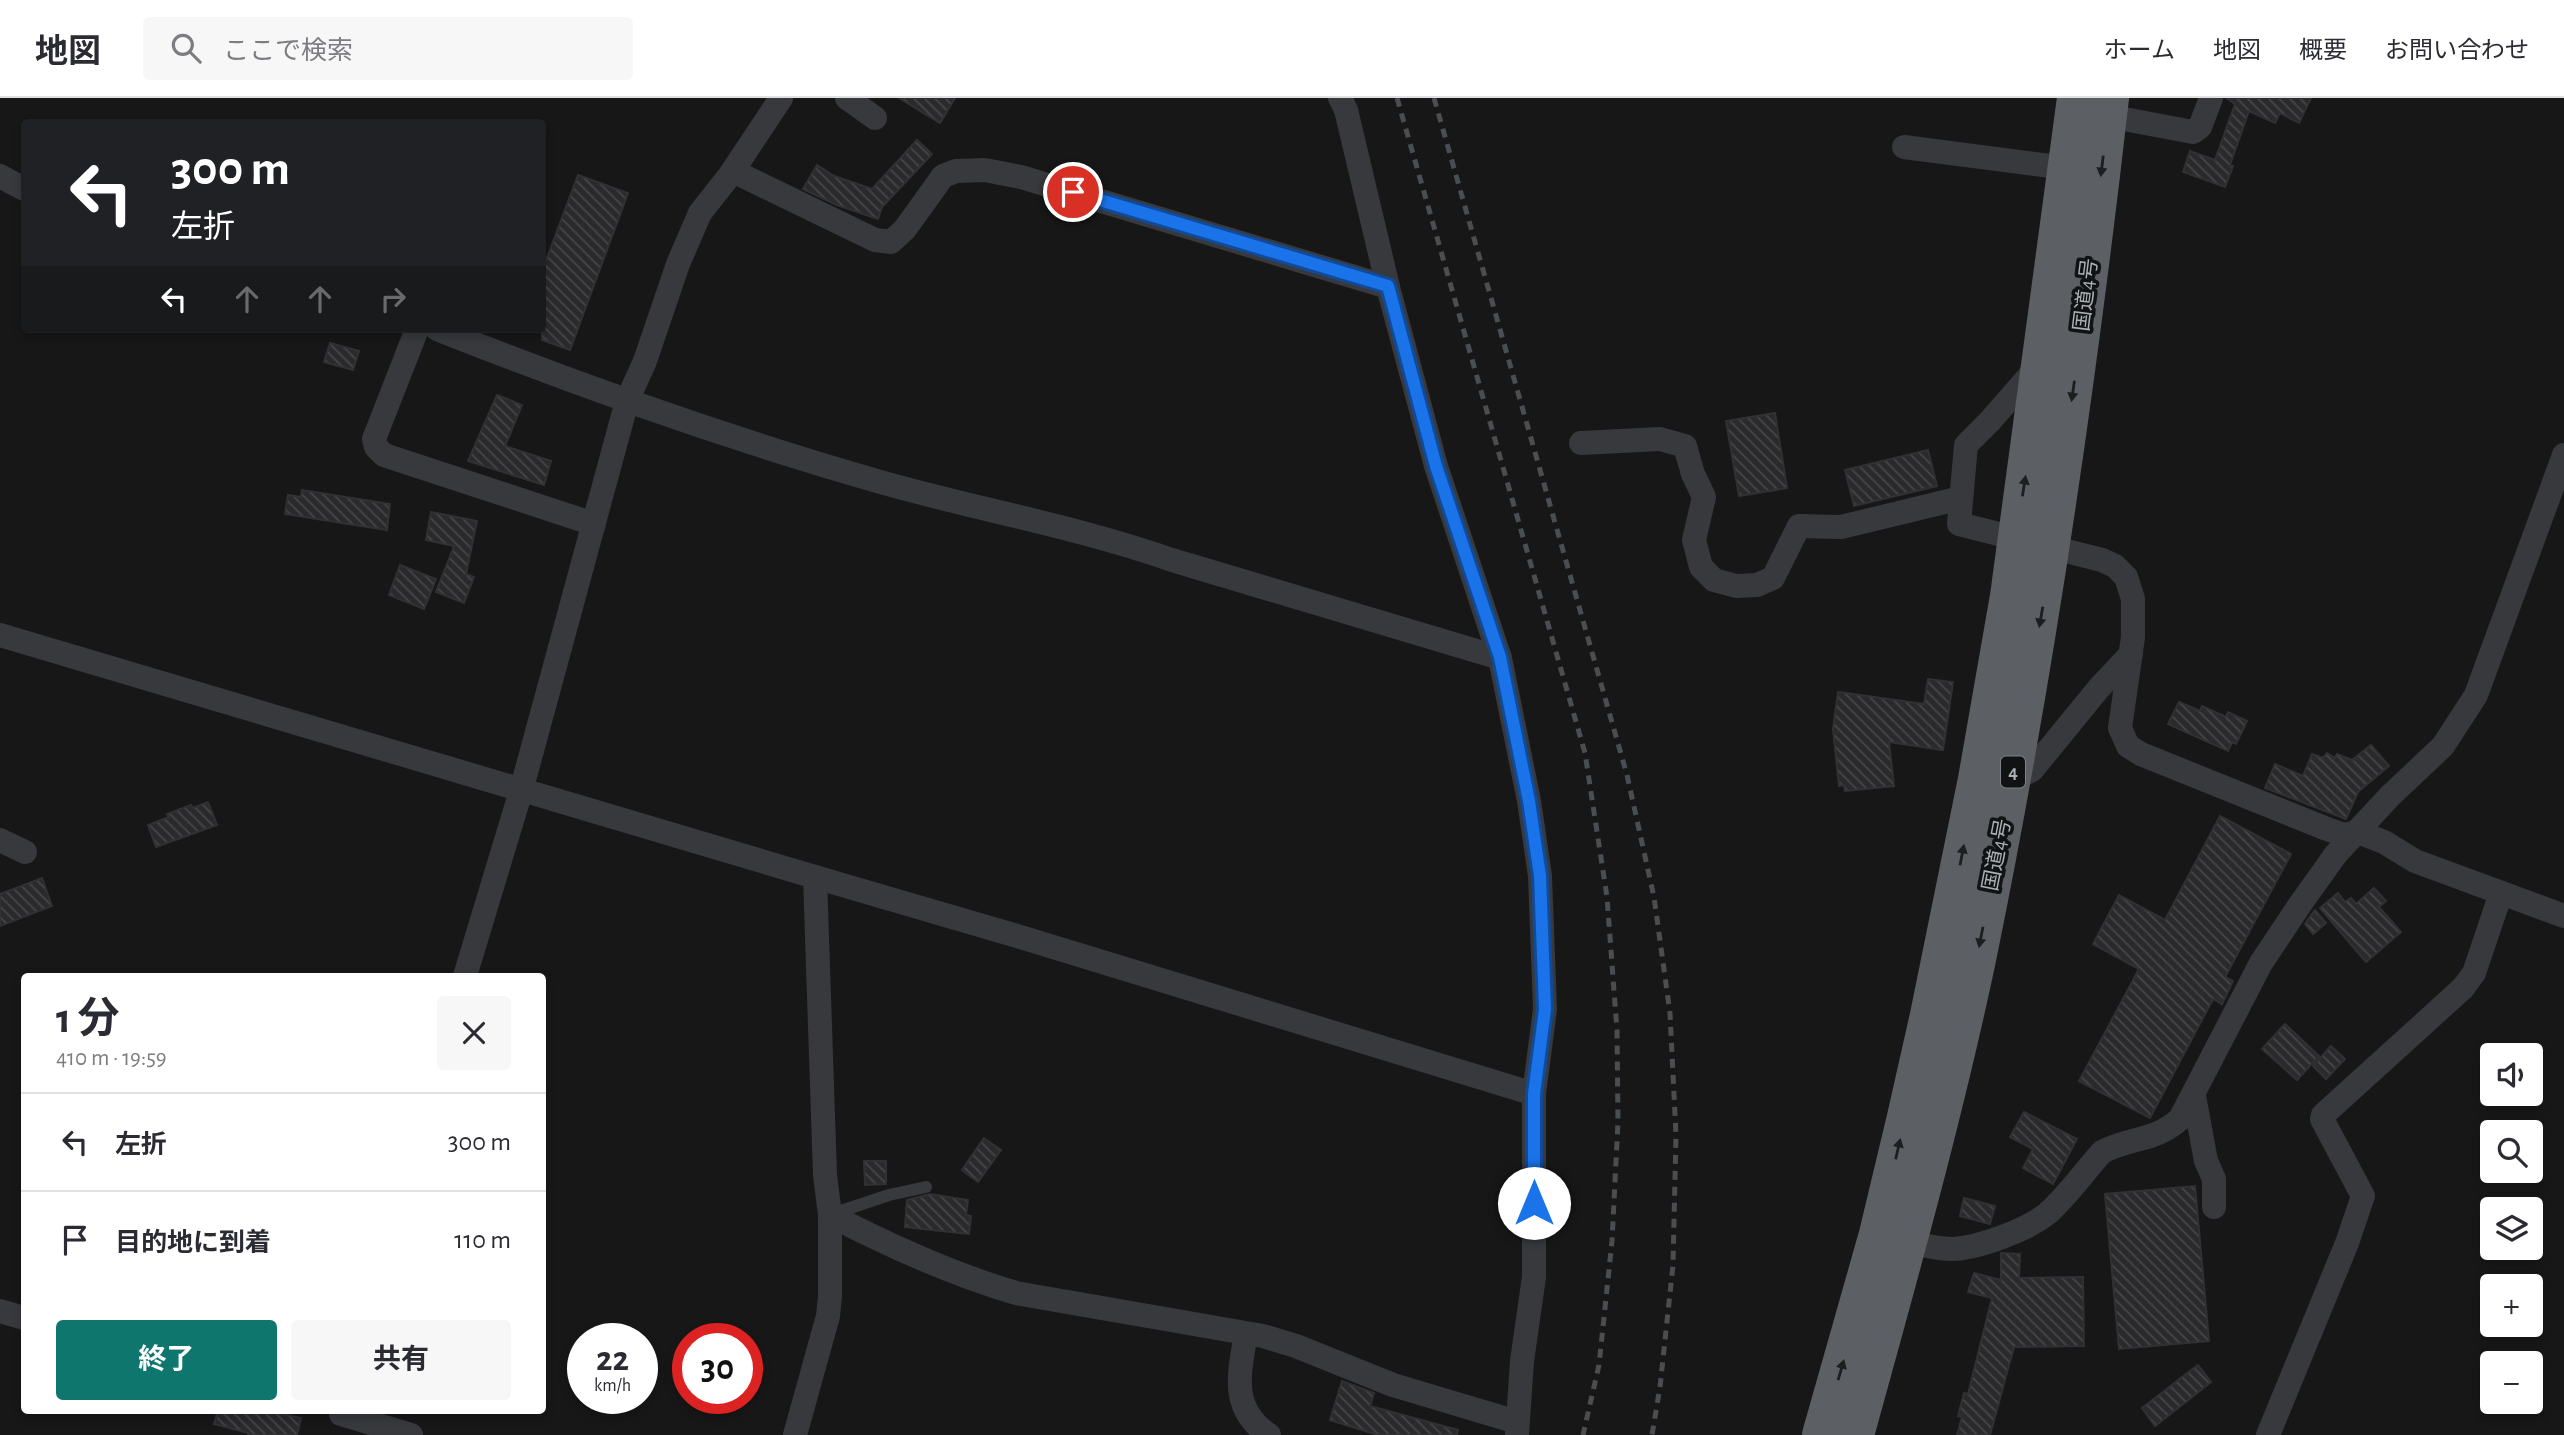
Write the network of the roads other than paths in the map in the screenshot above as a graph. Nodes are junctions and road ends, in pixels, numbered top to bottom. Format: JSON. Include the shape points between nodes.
{"nodes":[{"id":1,"x":781,"y":98,"type":"edge"},
{"id":2,"x":847,"y":98,"type":"edge"},
{"id":3,"x":1340,"y":98,"type":"edge"},
{"id":4,"x":2211,"y":98,"type":"edge"},
{"id":5,"x":2098,"y":104,"type":"edge"},
{"id":6,"x":875,"y":118,"type":"dead end"},
{"id":7,"x":1905,"y":148,"type":"dead end"},
{"id":8,"x":2066,"y":168,"type":"junction"},
{"id":9,"x":733,"y":171,"type":"junction"},
{"id":10,"x":0,"y":176,"type":"edge"},
{"id":11,"x":21,"y":187,"type":"edge"},
{"id":12,"x":1388,"y":286,"type":"junction"},
{"id":13,"x":415,"y":333,"type":"edge"},
{"id":14,"x":447,"y":333,"type":"edge"},
{"id":15,"x":2042,"y":361,"type":"junction"},
{"id":16,"x":627,"y":401,"type":"junction"},
{"id":17,"x":1581,"y":443,"type":"dead end"},
{"id":18,"x":2564,"y":455,"type":"edge"},
{"id":19,"x":1961,"y":498,"type":"junction"},
{"id":20,"x":594,"y":524,"type":"junction"},
{"id":21,"x":2033,"y":542,"type":"junction"},
{"id":22,"x":0,"y":635,"type":"edge"},
{"id":23,"x":2131,"y":654,"type":"junction"},
{"id":24,"x":1500,"y":657,"type":"junction"},
{"id":25,"x":2012,"y":780,"type":"junction"},
{"id":26,"x":521,"y":791,"type":"junction"},
{"id":27,"x":2358,"y":832,"type":"junction"},
{"id":28,"x":0,"y":840,"type":"edge"},
{"id":29,"x":25,"y":852,"type":"dead end"},
{"id":30,"x":815,"y":877,"type":"junction"},
{"id":31,"x":2501,"y":893,"type":"junction"},
{"id":32,"x":2564,"y":916,"type":"edge"},
{"id":33,"x":466,"y":973,"type":"edge"},
{"id":34,"x":1534,"y":1094,"type":"junction"},
{"id":35,"x":2194,"y":1096,"type":"junction"},
{"id":36,"x":926,"y":1186,"type":"dead end"},
{"id":37,"x":2214,"y":1207,"type":"dead end"},
{"id":38,"x":830,"y":1215,"type":"junction"},
{"id":39,"x":1909,"y":1242,"type":"junction"},
{"id":40,"x":0,"y":1311,"type":"edge"},
{"id":41,"x":21,"y":1317,"type":"edge"},
{"id":42,"x":1246,"y":1334,"type":"junction"},
{"id":43,"x":340,"y":1420,"type":"edge"},
{"id":44,"x":1517,"y":1429,"type":"edge"},
{"id":45,"x":411,"y":1435,"type":"edge"},
{"id":46,"x":794,"y":1435,"type":"edge"},
{"id":47,"x":1269,"y":1435,"type":"edge"},
{"id":48,"x":1821,"y":1435,"type":"edge"},
{"id":49,"x":1855,"y":1435,"type":"edge"},
{"id":50,"x":2268,"y":1435,"type":"edge"}],
"edges":[{"from":1,"to":9,"type":"street"},
{"from":2,"to":6,"type":"street"},
{"from":3,"to":12,"type":"street"},
{"from":4,"to":5,"type":"street","via":[[2200,128],[2193,132]]},
{"from":5,"to":8,"type":"highway","name":"国道4号","number":"4"},
{"from":5,"to":21,"type":"highway","name":"国道4号","number":"4","one_way":true,"via":[[2078,360]]},
{"from":7,"to":8,"type":"street"},
{"from":8,"to":15,"type":"highway","name":"国道4号","number":"4"},
{"from":9,"to":12,"type":"street","via":[[875,240],[891,242],[943,176],[956,171],[1021,177]]},
{"from":9,"to":16,"type":"street","via":[[700,213]]},
{"from":10,"to":11,"type":"street"},
{"from":12,"to":24,"type":"street","via":[[1436,466]]},
{"from":13,"to":20,"type":"street","via":[[374,439],[380,452]]},
{"from":14,"to":16,"type":"street"},
{"from":15,"to":19,"type":"street","via":[[1966,445]]},
{"from":21,"to":15,"type":"highway","name":"国道4号","number":"4","one_way":true},
{"from":16,"to":20,"type":"street"},
{"from":16,"to":24,"type":"street","via":[[874,480],[1121,542]]},
{"from":17,"to":19,"type":"street","via":[[1660,439],[1685,446],[1704,497],[1694,540],[1700,567],[1714,580],[1736,586],[1773,578],[1799,526],[1841,527]]},
{"from":18,"to":27,"type":"street","via":[[2476,695],[2442,746]]},
{"from":19,"to":21,"type":"street","via":[[1959,524]]},
{"from":20,"to":26,"type":"street"},
{"from":21,"to":23,"type":"street","via":[[2102,560],[2126,577],[2134,608]]},
{"from":21,"to":25,"type":"highway","name":"国道4号","number":"4","one_way":true,"via":[[2043,601]]},
{"from":48,"to":21,"type":"highway","name":"国道4号","number":"4","one_way":true,"via":[[1878,1234],[1929,1014],[2009,596]]},
{"from":22,"to":26,"type":"street"},
{"from":23,"to":25,"type":"street","via":[[2032,770]]},
{"from":23,"to":27,"type":"street","via":[[2120,728],[2133,750],[2327,829],[2344,835]]},
{"from":24,"to":34,"type":"street","via":[[1540,876],[1545,1009]]},
{"from":25,"to":39,"type":"highway","name":"国道4号","number":"4","one_way":true,"via":[[1975,968]]},
{"from":26,"to":30,"type":"street"},
{"from":26,"to":33,"type":"street"},
{"from":27,"to":31,"type":"street","via":[[2415,861]]},
{"from":27,"to":35,"type":"street","via":[[2336,854],[2261,963]]},
{"from":28,"to":29,"type":"street"},
{"from":30,"to":34,"type":"street"},
{"from":30,"to":38,"type":"street"},
{"from":31,"to":32,"type":"street"},
{"from":31,"to":50,"type":"street","via":[[2474,973],[2463,988],[2323,1115],[2363,1196]]},
{"from":34,"to":44,"type":"street","via":[[1534,1277]]},
{"from":35,"to":37,"type":"street","via":[[2206,1161],[2214,1179]]},
{"from":35,"to":39,"type":"street","via":[[2167,1131],[2102,1152],[2048,1212],[2030,1225],[1953,1249]]},
{"from":36,"to":38,"type":"lane"},
{"from":38,"to":42,"type":"street","via":[[888,1245],[1005,1290]]},
{"from":38,"to":46,"type":"street","via":[[828,1316]]},
{"from":39,"to":49,"type":"highway","name":"国道4号","number":"4"},
{"from":40,"to":41,"type":"street"},
{"from":42,"to":44,"type":"street","via":[[1296,1346]]},
{"from":42,"to":47,"type":"street","via":[[1239,1388],[1254,1425]]},
{"from":43,"to":45,"type":"street"}]}
